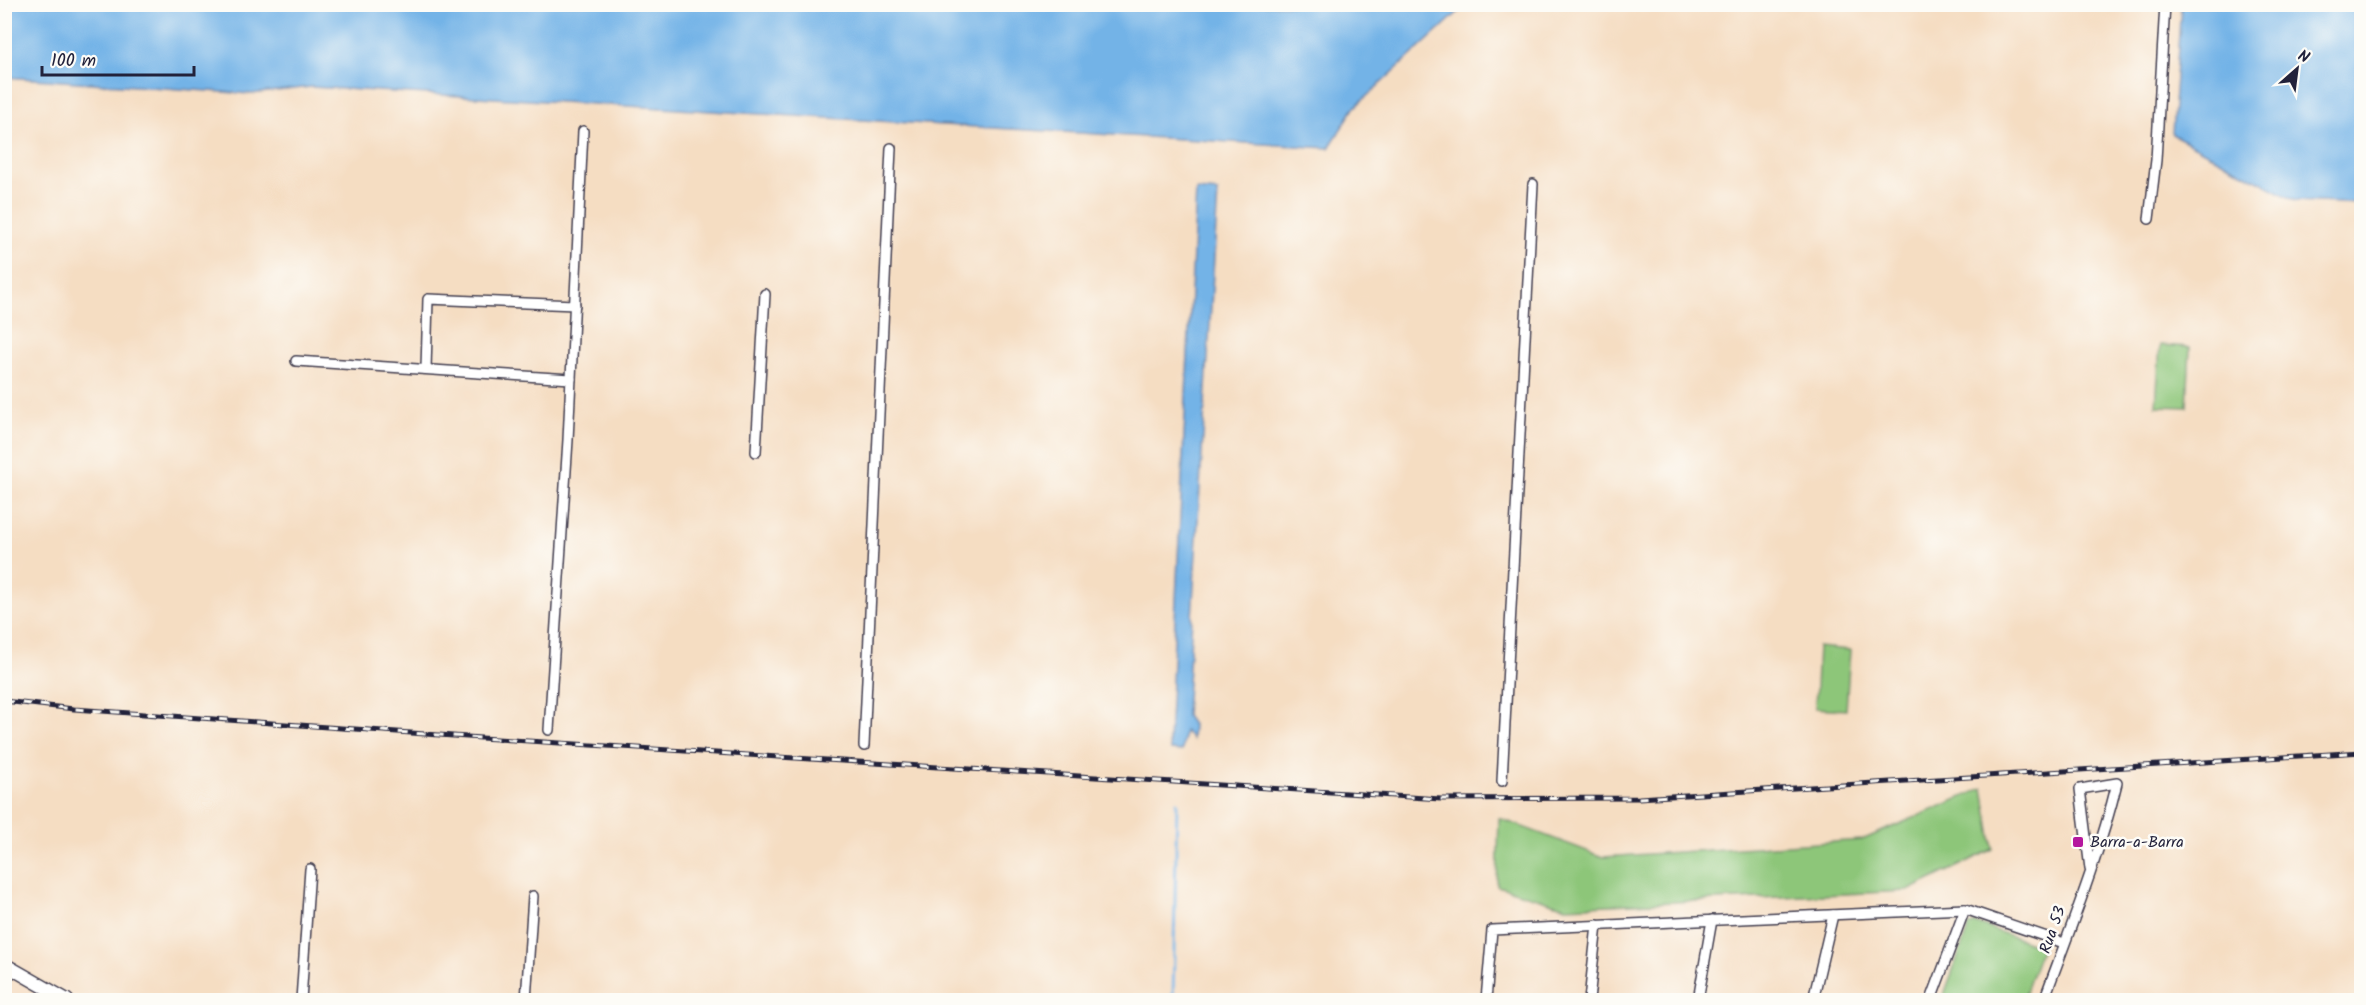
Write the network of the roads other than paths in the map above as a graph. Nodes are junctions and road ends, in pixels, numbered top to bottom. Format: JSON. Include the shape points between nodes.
{"nodes":[{"id":1,"x":2165,"y":4,"type":"edge"},
{"id":2,"x":583,"y":131,"type":"dead end"},
{"id":3,"x":891,"y":148,"type":"dead end"},
{"id":4,"x":1533,"y":184,"type":"dead end"},
{"id":5,"x":2149,"y":219,"type":"dead end"},
{"id":6,"x":765,"y":294,"type":"dead end"},
{"id":7,"x":575,"y":305,"type":"junction"},
{"id":8,"x":297,"y":361,"type":"dead end"},
{"id":9,"x":426,"y":369,"type":"junction"},
{"id":10,"x":571,"y":379,"type":"junction"},
{"id":11,"x":756,"y":452,"type":"dead end"},
{"id":12,"x":549,"y":730,"type":"dead end"},
{"id":13,"x":864,"y":746,"type":"dead end"},
{"id":14,"x":1502,"y":781,"type":"dead end"},
{"id":15,"x":310,"y":869,"type":"dead end"},
{"id":16,"x":2090,"y":869,"type":"junction"},
{"id":17,"x":533,"y":896,"type":"dead end"},
{"id":18,"x":1965,"y":909,"type":"junction"},
{"id":19,"x":1833,"y":915,"type":"junction"},
{"id":20,"x":1712,"y":920,"type":"junction"},
{"id":21,"x":1597,"y":925,"type":"junction"},
{"id":22,"x":2064,"y":943,"type":"junction"},
{"id":23,"x":4,"y":964,"type":"edge"},
{"id":24,"x":67,"y":1000,"type":"edge"},
{"id":25,"x":301,"y":1000,"type":"edge"},
{"id":26,"x":526,"y":1000,"type":"edge"},
{"id":27,"x":1486,"y":1000,"type":"edge"},
{"id":28,"x":1588,"y":1000,"type":"edge"},
{"id":29,"x":1698,"y":1000,"type":"edge"},
{"id":30,"x":1813,"y":1000,"type":"edge"},
{"id":31,"x":1932,"y":1000,"type":"edge"},
{"id":32,"x":2044,"y":1000,"type":"edge"}],
"edges":[{"from":1,"to":5,"type":"street"},
{"from":2,"to":7,"type":"street"},
{"from":3,"to":13,"type":"street"},
{"from":4,"to":14,"type":"street"},
{"from":6,"to":11,"type":"street"},
{"from":7,"to":9,"type":"street","via":[[428,299]]},
{"from":7,"to":10,"type":"street"},
{"from":8,"to":9,"type":"street"},
{"from":9,"to":10,"type":"street"},
{"from":10,"to":12,"type":"street"},
{"from":15,"to":25,"type":"street"},
{"from":16,"to":16,"type":"street","name":"Rua 53","via":[[2080,789],[2116,783],[2108,819]]},
{"from":16,"to":22,"type":"street","name":"Rua 53"},
{"from":17,"to":26,"type":"street"},
{"from":18,"to":19,"type":"street"},
{"from":18,"to":22,"type":"street"},
{"from":18,"to":31,"type":"street"},
{"from":19,"to":20,"type":"street"},
{"from":19,"to":30,"type":"street"},
{"from":20,"to":21,"type":"street"},
{"from":20,"to":29,"type":"street"},
{"from":21,"to":27,"type":"street","via":[[1492,930]]},
{"from":21,"to":28,"type":"street"},
{"from":22,"to":32,"type":"street","name":"Rua 53"},
{"from":23,"to":24,"type":"street"}]}
